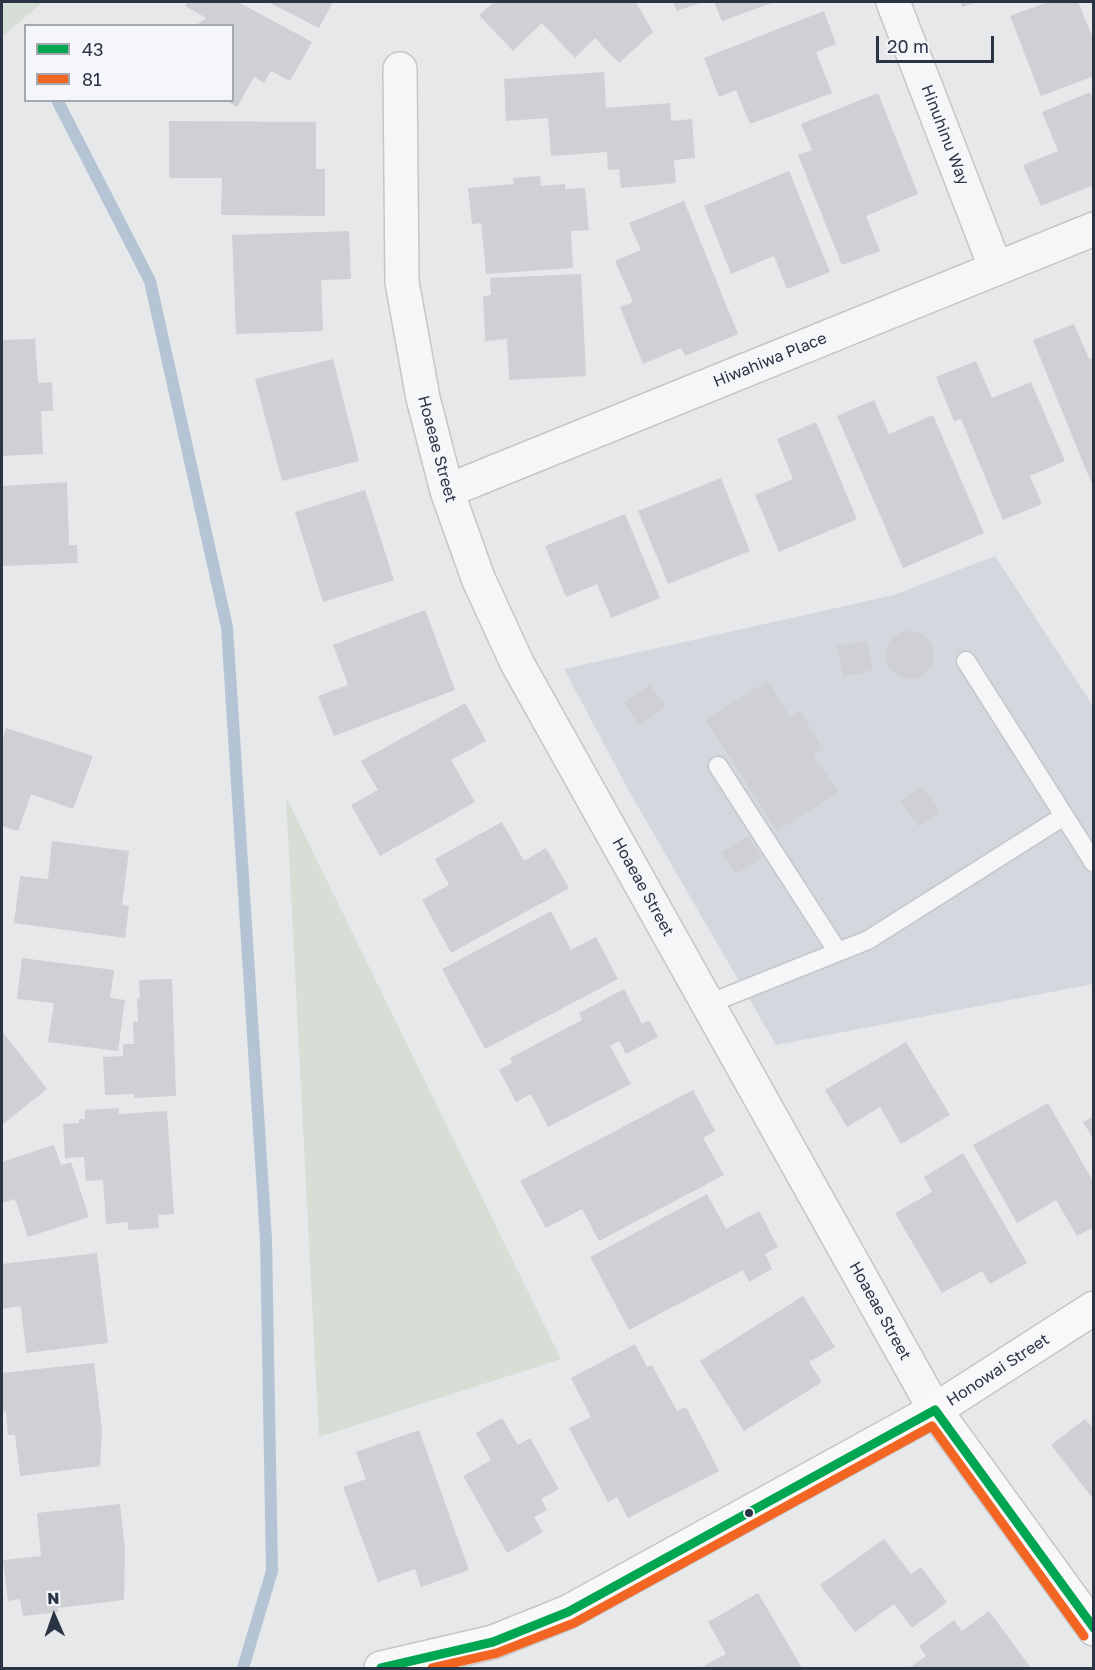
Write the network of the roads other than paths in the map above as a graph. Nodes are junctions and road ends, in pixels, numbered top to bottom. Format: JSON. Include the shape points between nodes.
{"nodes":[{"id":1,"x":894,"y":2,"type":"edge"},
{"id":2,"x":400,"y":69,"type":"dead end"},
{"id":3,"x":1094,"y":229,"type":"edge"},
{"id":4,"x":996,"y":269,"type":"junction"},
{"id":5,"x":447,"y":491,"type":"junction"},
{"id":6,"x":966,"y":661,"type":"dead end"},
{"id":7,"x":718,"y":766,"type":"dead end"},
{"id":8,"x":1064,"y":816,"type":"junction"},
{"id":9,"x":1094,"y":863,"type":"edge"},
{"id":10,"x":838,"y":952,"type":"junction"},
{"id":11,"x":708,"y":1004,"type":"junction"},
{"id":12,"x":1094,"y":1308,"type":"edge"},
{"id":13,"x":935,"y":1410,"type":"junction"},
{"id":14,"x":1094,"y":1629,"type":"edge"},
{"id":15,"x":381,"y":1668,"type":"edge"}],
"edges":[{"from":1,"to":4,"type":"street","name":"Hinuhinu Way"},
{"from":2,"to":5,"type":"street","name":"Hoaeae Street","via":[[402,282],[423,398]]},
{"from":3,"to":4,"type":"street","name":"Hiwahiwa Place"},
{"from":4,"to":5,"type":"street","name":"Hiwahiwa Place"},
{"from":5,"to":11,"type":"street","name":"Hoaeae Street","via":[[478,578],[518,663]]},
{"from":6,"to":8,"type":"lane"},
{"from":7,"to":10,"type":"lane"},
{"from":8,"to":9,"type":"lane"},
{"from":8,"to":10,"type":"lane","via":[[868,940]]},
{"from":10,"to":11,"type":"lane"},
{"from":11,"to":13,"type":"street","name":"Hoaeae Street"},
{"from":12,"to":13,"type":"street","name":"Honowai Street"},
{"from":13,"to":14,"type":"street","name":"Hoaeae Street"},
{"from":13,"to":15,"type":"street","name":"Honowai Street","via":[[568,1612],[493,1642]]}]}
